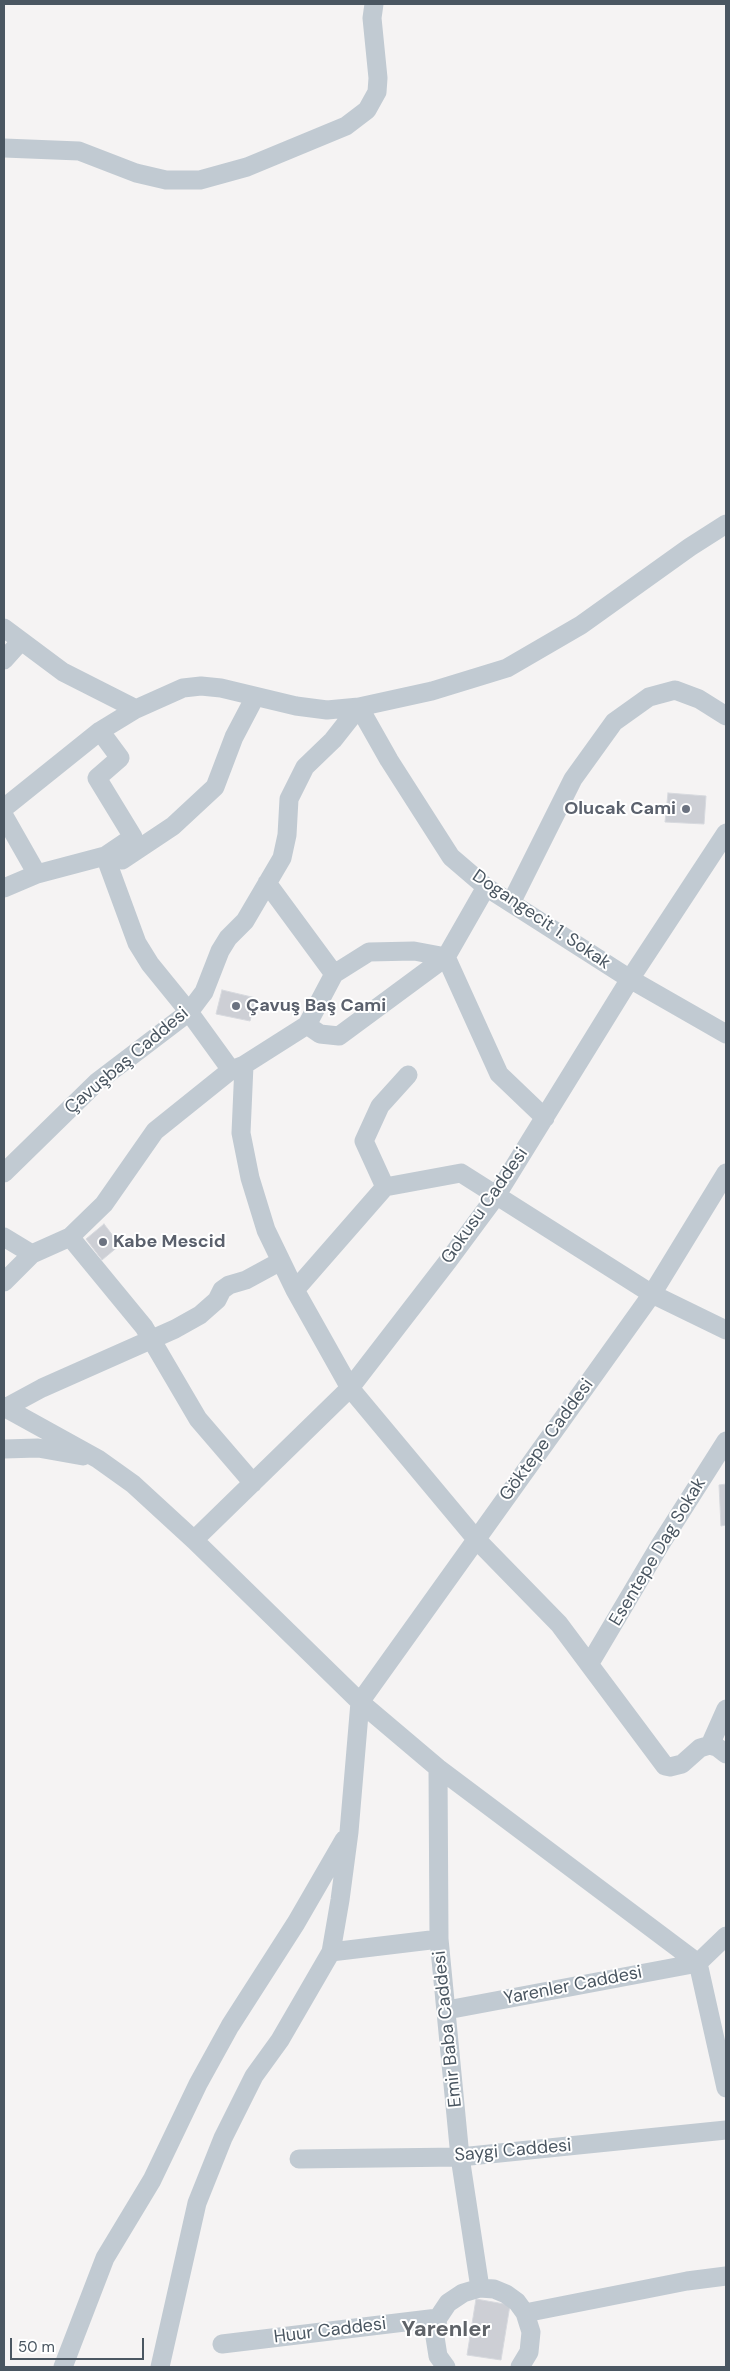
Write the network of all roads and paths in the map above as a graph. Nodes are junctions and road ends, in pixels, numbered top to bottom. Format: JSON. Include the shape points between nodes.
{"nodes":[{"id":1,"x":374,"y":4,"type":"edge"},
{"id":2,"x":4,"y":148,"type":"edge"},
{"id":3,"x":726,"y":524,"type":"edge"},
{"id":4,"x":4,"y":628,"type":"edge"},
{"id":5,"x":21,"y":640,"type":"junction"},
{"id":6,"x":4,"y":660,"type":"edge"},
{"id":7,"x":255,"y":698,"type":"junction"},
{"id":8,"x":359,"y":707,"type":"junction"},
{"id":9,"x":136,"y":709,"type":"junction"},
{"id":10,"x":726,"y":716,"type":"edge"},
{"id":11,"x":100,"y":731,"type":"junction"},
{"id":12,"x":4,"y":808,"type":"edge"},
{"id":13,"x":4,"y":816,"type":"edge"},
{"id":14,"x":726,"y":833,"type":"edge"},
{"id":15,"x":107,"y":862,"type":"junction"},
{"id":16,"x":37,"y":874,"type":"junction"},
{"id":17,"x":267,"y":883,"type":"junction"},
{"id":18,"x":486,"y":887,"type":"junction"},
{"id":19,"x":4,"y":888,"type":"edge"},
{"id":20,"x":511,"y":903,"type":"junction"},
{"id":21,"x":446,"y":957,"type":"junction"},
{"id":22,"x":334,"y":974,"type":"junction"},
{"id":23,"x":630,"y":979,"type":"junction"},
{"id":24,"x":189,"y":1012,"type":"junction"},
{"id":25,"x":307,"y":1025,"type":"junction"},
{"id":26,"x":726,"y":1034,"type":"edge"},
{"id":27,"x":238,"y":1068,"type":"junction"},
{"id":28,"x":408,"y":1075,"type":"dead end"},
{"id":29,"x":545,"y":1118,"type":"junction"},
{"id":30,"x":4,"y":1173,"type":"edge"},
{"id":31,"x":726,"y":1174,"type":"edge"},
{"id":32,"x":385,"y":1187,"type":"junction"},
{"id":33,"x":496,"y":1196,"type":"junction"},
{"id":34,"x":4,"y":1237,"type":"edge"},
{"id":35,"x":70,"y":1237,"type":"junction"},
{"id":36,"x":32,"y":1254,"type":"junction"},
{"id":37,"x":281,"y":1261,"type":"junction"},
{"id":38,"x":4,"y":1282,"type":"edge"},
{"id":39,"x":295,"y":1290,"type":"junction"},
{"id":40,"x":652,"y":1294,"type":"junction"},
{"id":41,"x":726,"y":1330,"type":"edge"},
{"id":42,"x":152,"y":1340,"type":"junction"},
{"id":43,"x":350,"y":1388,"type":"junction"},
{"id":44,"x":4,"y":1408,"type":"edge"},
{"id":45,"x":726,"y":1441,"type":"edge"},
{"id":46,"x":4,"y":1449,"type":"edge"},
{"id":47,"x":98,"y":1459,"type":"junction"},
{"id":48,"x":253,"y":1483,"type":"junction"},
{"id":49,"x":476,"y":1538,"type":"junction"},
{"id":50,"x":194,"y":1540,"type":"junction"},
{"id":51,"x":590,"y":1663,"type":"junction"},
{"id":52,"x":360,"y":1702,"type":"junction"},
{"id":53,"x":726,"y":1709,"type":"edge"},
{"id":54,"x":710,"y":1745,"type":"junction"},
{"id":55,"x":726,"y":1754,"type":"edge"},
{"id":56,"x":438,"y":1768,"type":"junction"},
{"id":57,"x":349,"y":1832,"type":"junction"},
{"id":58,"x":726,"y":1936,"type":"edge"},
{"id":59,"x":439,"y":1939,"type":"junction"},
{"id":60,"x":331,"y":1952,"type":"junction"},
{"id":61,"x":698,"y":1963,"type":"junction"},
{"id":62,"x":447,"y":2010,"type":"junction"},
{"id":63,"x":726,"y":2088,"type":"edge"},
{"id":64,"x":726,"y":2130,"type":"edge"},
{"id":65,"x":460,"y":2157,"type":"junction"},
{"id":66,"x":299,"y":2159,"type":"dead end"},
{"id":67,"x":726,"y":2276,"type":"edge"},
{"id":68,"x":480,"y":2288,"type":"junction"},
{"id":69,"x":525,"y":2313,"type":"junction"},
{"id":70,"x":438,"y":2318,"type":"junction"},
{"id":71,"x":222,"y":2344,"type":"dead end"},
{"id":72,"x":63,"y":2367,"type":"edge"},
{"id":73,"x":160,"y":2367,"type":"edge"},
{"id":74,"x":446,"y":2367,"type":"edge"},
{"id":75,"x":520,"y":2367,"type":"edge"}],
"edges":[{"from":1,"to":2,"type":"street","via":[[372,18],[378,78],[377,92],[367,110],[346,126],[247,167],[200,180],[166,180],[136,173],[79,151]]},
{"from":3,"to":8,"type":"street","via":[[581,625],[507,668],[432,691]]},
{"from":4,"to":5,"type":"street"},
{"from":5,"to":6,"type":"street"},
{"from":5,"to":9,"type":"street","via":[[63,672]]},
{"from":7,"to":8,"type":"street","via":[[328,710]]},
{"from":7,"to":9,"type":"street","via":[[201,686],[183,688]]},
{"from":7,"to":15,"type":"street","via":[[234,737],[214,787],[173,826]]},
{"from":8,"to":17,"type":"street","name":"Çavuşbaş Caddesi","via":[[334,740],[305,767],[289,799],[288,835],[282,858]]},
{"from":8,"to":18,"type":"street","name":"Dogangecit 1. Sokak","via":[[451,857]]},
{"from":9,"to":11,"type":"street"},
{"from":10,"to":20,"type":"street","via":[[699,699],[675,690],[649,697],[614,722],[573,779]]},
{"from":11,"to":12,"type":"street"},
{"from":11,"to":15,"type":"street","via":[[120,758],[97,778],[133,837]]},
{"from":13,"to":16,"type":"street"},
{"from":14,"to":23,"type":"street","name":"Gokusu Caddesi"},
{"from":15,"to":16,"type":"street"},
{"from":15,"to":24,"type":"street","via":[[137,943]]},
{"from":16,"to":19,"type":"street"},
{"from":17,"to":22,"type":"street"},
{"from":17,"to":24,"type":"street","name":"Çavuşbaş Caddesi","via":[[245,921],[220,951],[204,992]]},
{"from":18,"to":20,"type":"street","name":"Dogangecit 1. Sokak"},
{"from":18,"to":21,"type":"street"},
{"from":20,"to":23,"type":"street","name":"Dogangecit 1. Sokak"},
{"from":21,"to":22,"type":"street","via":[[414,951],[369,952]]},
{"from":21,"to":25,"type":"street","via":[[339,1036],[320,1034]]},
{"from":21,"to":29,"type":"street","via":[[499,1074]]},
{"from":22,"to":25,"type":"street"},
{"from":23,"to":26,"type":"street","name":"Dogangecit 1. Sokak"},
{"from":23,"to":29,"type":"street","name":"Gokusu Caddesi"},
{"from":24,"to":27,"type":"street"},
{"from":24,"to":30,"type":"street","name":"Çavuşbaş Caddesi","via":[[97,1082]]},
{"from":25,"to":27,"type":"street"},
{"from":27,"to":35,"type":"street","via":[[155,1130],[104,1204]]},
{"from":27,"to":37,"type":"street","via":[[241,1133],[250,1178],[266,1230]]},
{"from":28,"to":32,"type":"street","via":[[380,1106],[364,1141]]},
{"from":29,"to":33,"type":"street","name":"Gokusu Caddesi"},
{"from":31,"to":40,"type":"street","name":"Göktepe Caddesi"},
{"from":32,"to":33,"type":"street","via":[[460,1173]]},
{"from":32,"to":39,"type":"street"},
{"from":33,"to":40,"type":"street"},
{"from":33,"to":43,"type":"street","name":"Gokusu Caddesi"},
{"from":34,"to":36,"type":"street"},
{"from":35,"to":36,"type":"street"},
{"from":35,"to":42,"type":"street"},
{"from":36,"to":38,"type":"street"},
{"from":37,"to":39,"type":"street"},
{"from":37,"to":42,"type":"street","via":[[246,1280],[229,1285],[200,1315]]},
{"from":39,"to":43,"type":"street"},
{"from":40,"to":41,"type":"street"},
{"from":40,"to":49,"type":"street","name":"Göktepe Caddesi"},
{"from":42,"to":44,"type":"street"},
{"from":42,"to":48,"type":"street","via":[[198,1420]]},
{"from":43,"to":48,"type":"street","name":"Gokusu Caddesi"},
{"from":43,"to":49,"type":"street"},
{"from":44,"to":47,"type":"street"},
{"from":45,"to":51,"type":"street","name":"Esentepe Dag Sokak"},
{"from":46,"to":47,"type":"street","via":[[38,1448]]},
{"from":47,"to":50,"type":"street","via":[[133,1484]]},
{"from":48,"to":50,"type":"street","name":"Gokusu Caddesi"},
{"from":49,"to":51,"type":"street","via":[[559,1624]]},
{"from":49,"to":52,"type":"street","name":"Göktepe Caddesi"},
{"from":50,"to":52,"type":"street"},
{"from":51,"to":54,"type":"street","via":[[666,1766],[682,1764],[700,1748]]},
{"from":52,"to":56,"type":"street"},
{"from":52,"to":57,"type":"street"},
{"from":53,"to":54,"type":"street"},
{"from":54,"to":55,"type":"street"},
{"from":56,"to":59,"type":"street","name":"Emir Baba Caddesi"},
{"from":56,"to":61,"type":"street"},
{"from":57,"to":60,"type":"street"},
{"from":57,"to":72,"type":"street","via":[[198,2084],[152,2180],[105,2258]]},
{"from":58,"to":61,"type":"street"},
{"from":59,"to":60,"type":"street"},
{"from":59,"to":62,"type":"street","name":"Emir Baba Caddesi"},
{"from":60,"to":73,"type":"street","via":[[280,2040],[254,2076],[223,2138],[197,2203]]},
{"from":61,"to":62,"type":"street","name":"Yarenler Caddesi"},
{"from":61,"to":63,"type":"street"},
{"from":62,"to":65,"type":"street","name":"Emir Baba Caddesi"},
{"from":64,"to":65,"type":"street","name":"Saygi Caddesi"},
{"from":65,"to":66,"type":"street","name":"Saygi Caddesi"},
{"from":65,"to":68,"type":"street","name":"Emir Baba Caddesi"},
{"from":67,"to":69,"type":"street"},
{"from":68,"to":69,"type":"street","via":[[506,2294]]},
{"from":68,"to":70,"type":"street","via":[[463,2293],[448,2303]]},
{"from":69,"to":75,"type":"street","via":[[531,2332],[529,2352]]},
{"from":70,"to":71,"type":"street","name":"Huur Caddesi"},
{"from":70,"to":74,"type":"street","via":[[434,2337],[438,2356]]}]}
